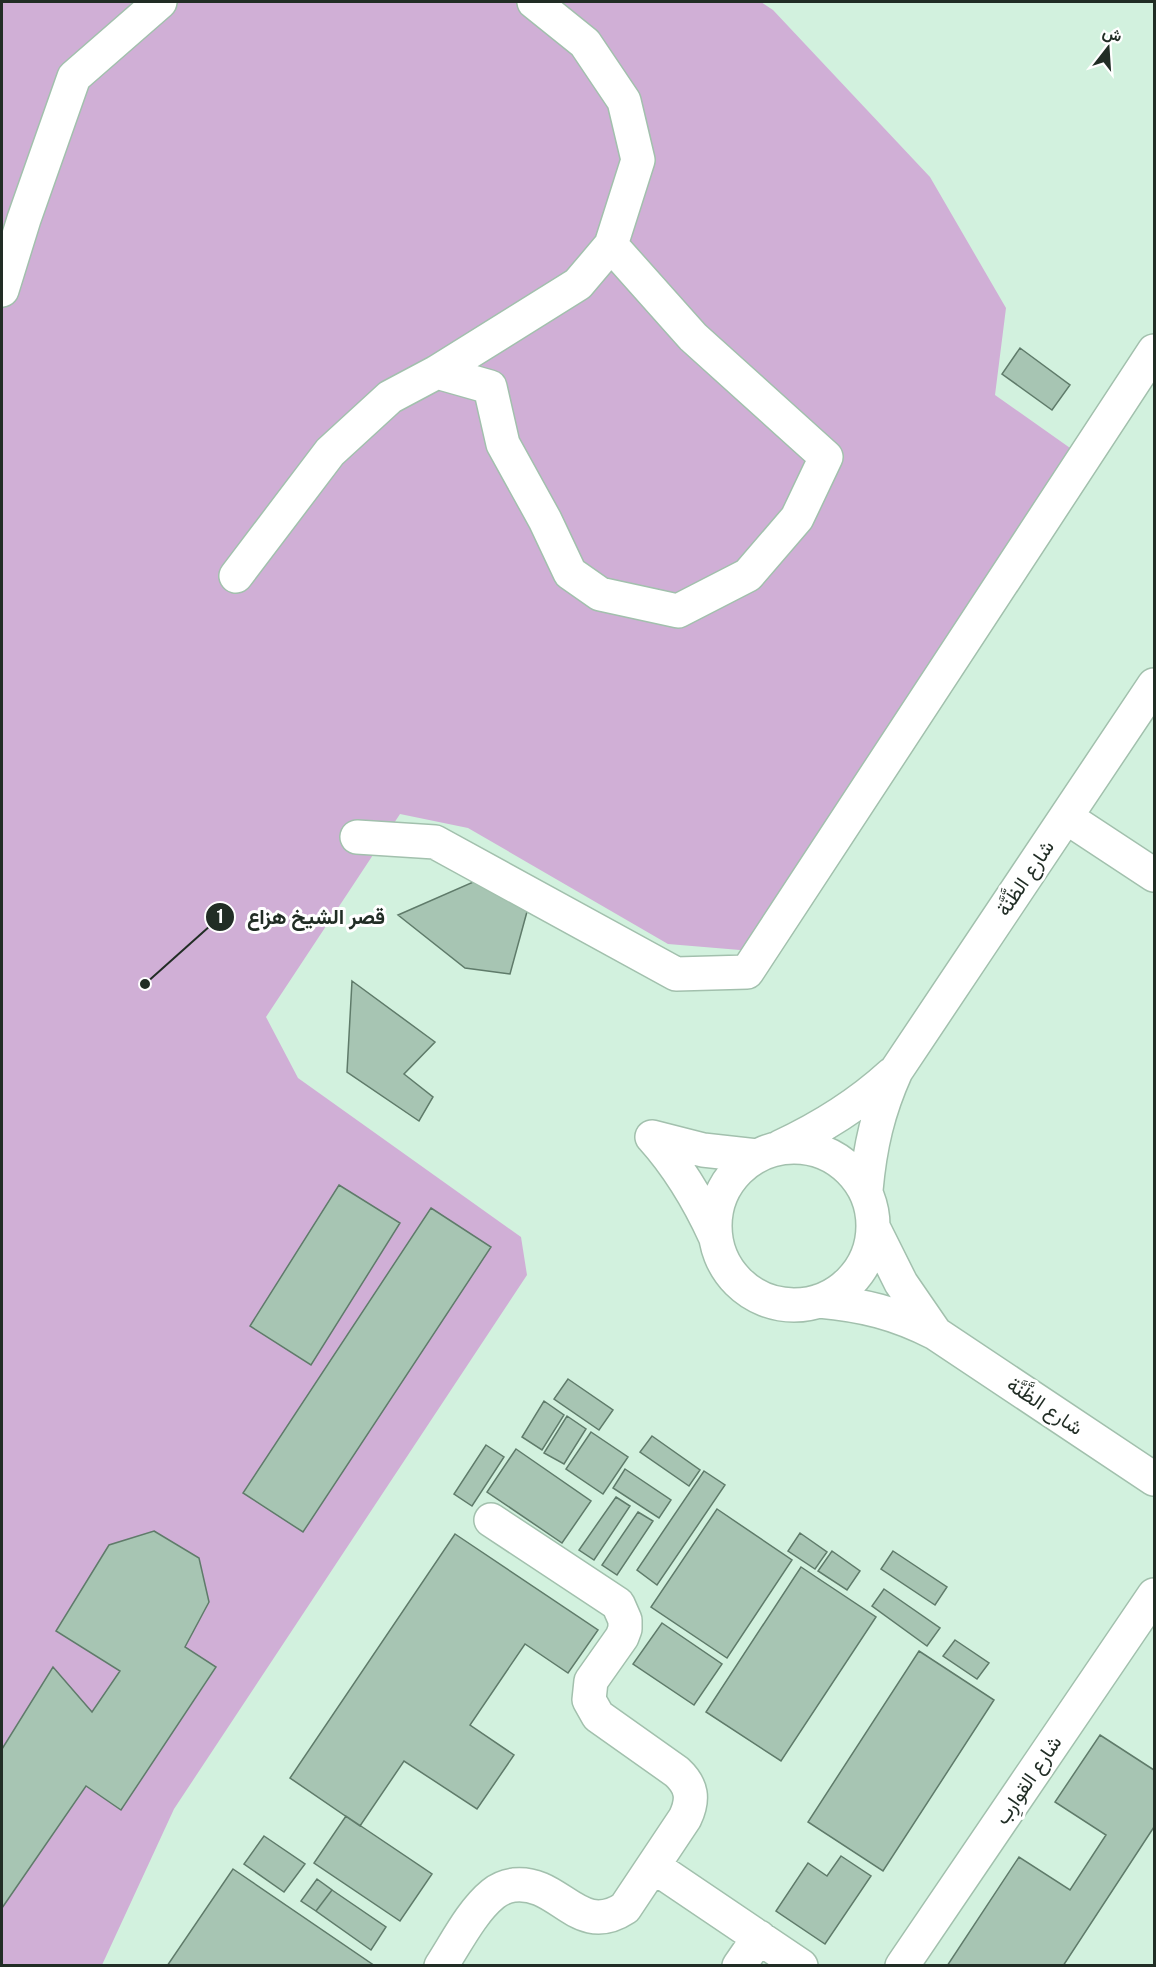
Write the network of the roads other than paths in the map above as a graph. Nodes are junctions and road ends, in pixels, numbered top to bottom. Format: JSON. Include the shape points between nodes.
{"nodes":[{"id":1,"x":160,"y":2,"type":"edge"},
{"id":2,"x":534,"y":2,"type":"edge"},
{"id":3,"x":611,"y":245,"type":"junction"},
{"id":4,"x":2,"y":290,"type":"edge"},
{"id":5,"x":1155,"y":351,"type":"edge"},
{"id":6,"x":437,"y":372,"type":"junction"},
{"id":7,"x":236,"y":576,"type":"dead end"},
{"id":8,"x":1155,"y":685,"type":"edge"},
{"id":9,"x":1066,"y":817,"type":"junction"},
{"id":10,"x":357,"y":837,"type":"dead end"},
{"id":11,"x":1155,"y":875,"type":"edge"},
{"id":12,"x":896,"y":1071,"type":"junction"},
{"id":13,"x":767,"y":1152,"type":"junction"},
{"id":14,"x":866,"y":1190,"type":"junction"},
{"id":15,"x":874,"y":1229,"type":"junction"},
{"id":16,"x":715,"y":1236,"type":"junction"},
{"id":17,"x":819,"y":1302,"type":"junction"},
{"id":18,"x":935,"y":1332,"type":"junction"},
{"id":19,"x":1155,"y":1479,"type":"edge"},
{"id":20,"x":491,"y":1520,"type":"dead end"},
{"id":21,"x":1155,"y":1595,"type":"edge"},
{"id":22,"x":653,"y":1866,"type":"junction"},
{"id":23,"x":759,"y":1937,"type":"junction"},
{"id":24,"x":441,"y":1965,"type":"edge"},
{"id":25,"x":740,"y":1965,"type":"edge"},
{"id":26,"x":801,"y":1965,"type":"edge"},
{"id":27,"x":902,"y":1965,"type":"edge"}],
"edges":[{"from":1,"to":4,"type":"street","via":[[74,77]]},
{"from":2,"to":3,"type":"street","via":[[585,43],[624,101],[638,160]]},
{"from":3,"to":6,"type":"street","via":[[578,284]]},
{"from":3,"to":6,"type":"street","via":[[693,336],[826,458],[797,518],[748,575],[678,611],[600,594],[570,573],[503,444],[490,387]]},
{"from":5,"to":10,"type":"street","via":[[747,972],[676,974],[435,842]]},
{"from":6,"to":7,"type":"street","via":[[390,397],[330,452]]},
{"from":8,"to":9,"type":"street","name":"شارع الظَّنَّة"},
{"from":9,"to":11,"type":"street"},
{"from":9,"to":12,"type":"street","name":"شارع الظَّنَّة"},
{"from":12,"to":13,"type":"street","name":"شارع الظَّنَّة","via":[[839,1115]]},
{"from":12,"to":14,"type":"street","name":"شارع الظَّنَّة","via":[[874,1129]]},
{"from":13,"to":14,"type":"street","via":[[797,1146],[818,1150],[854,1173]]},
{"from":13,"to":16,"type":"street","via":[[738,1170],[724,1189],[716,1212]]},
{"from":13,"to":16,"type":"street","via":[[704,1150],[652,1137],[688,1183]]},
{"from":14,"to":15,"type":"street"},
{"from":15,"to":17,"type":"street","via":[[870,1253],[858,1274],[841,1291]]},
{"from":15,"to":18,"type":"street","name":"شارع الظَّنَّة","via":[[901,1283]]},
{"from":16,"to":17,"type":"street","via":[[734,1278],[752,1293],[773,1303],[796,1306]]},
{"from":17,"to":18,"type":"street","name":"شارع الظَّنَّة","via":[[879,1310]]},
{"from":18,"to":19,"type":"street","name":"شارع الظَّنَّة"},
{"from":20,"to":22,"type":"street","via":[[623,1611],[626,1620],[622,1637],[591,1681],[589,1700],[598,1716],[677,1772],[691,1793],[685,1818]]},
{"from":21,"to":27,"type":"street","name":"شارع القوارِب"},
{"from":22,"to":23,"type":"street"},
{"from":22,"to":24,"type":"street","via":[[625,1908],[606,1917],[585,1916],[541,1888],[526,1884],[495,1892],[483,1903]]},
{"from":23,"to":25,"type":"street"},
{"from":23,"to":26,"type":"street"}]}
